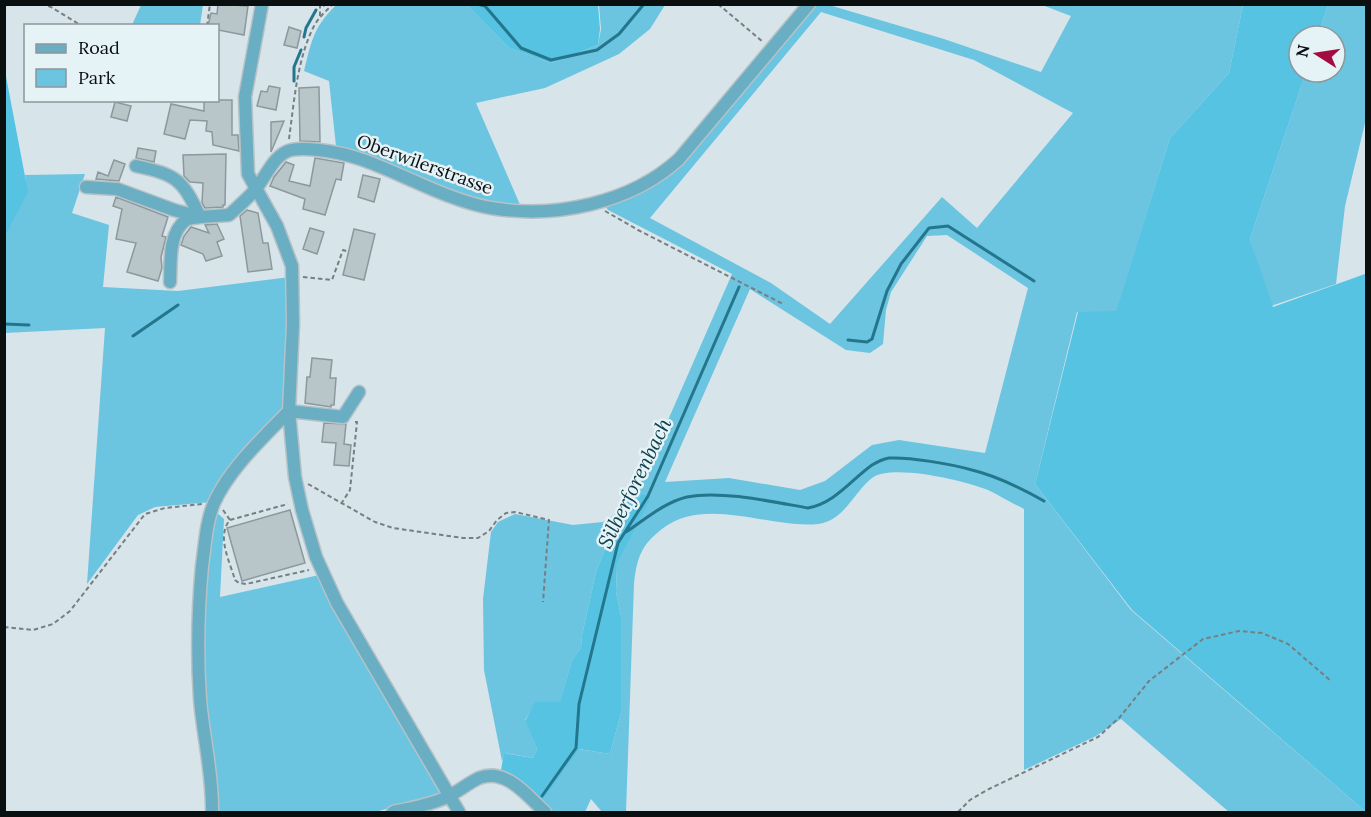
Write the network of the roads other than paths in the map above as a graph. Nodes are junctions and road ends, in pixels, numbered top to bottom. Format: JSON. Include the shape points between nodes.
{"nodes":[{"id":1,"x":262,"y":4,"type":"edge"},
{"id":2,"x":809,"y":4,"type":"edge"},
{"id":3,"x":136,"y":166,"type":"dead end"},
{"id":4,"x":86,"y":187,"type":"dead end"},
{"id":5,"x":255,"y":190,"type":"junction"},
{"id":6,"x":200,"y":217,"type":"junction"},
{"id":7,"x":170,"y":282,"type":"dead end"},
{"id":8,"x":359,"y":392,"type":"dead end"},
{"id":9,"x":289,"y":411,"type":"junction"},
{"id":10,"x":449,"y":796,"type":"junction"},
{"id":11,"x":212,"y":813,"type":"edge"},
{"id":12,"x":393,"y":813,"type":"edge"},
{"id":13,"x":459,"y":813,"type":"edge"},
{"id":14,"x":545,"y":813,"type":"edge"}],
"edges":[{"from":1,"to":5,"type":"street","via":[[245,97],[248,174]]},
{"from":2,"to":5,"type":"street","name":"Oberwilerstrasse","via":[[666,171],[598,202],[568,209],[488,208],[371,161],[311,150],[288,151],[280,156]]},
{"from":3,"to":6,"type":"street","via":[[172,176],[182,184]]},
{"from":4,"to":6,"type":"street","via":[[117,189]]},
{"from":5,"to":6,"type":"street","via":[[229,215]]},
{"from":5,"to":9,"type":"street","via":[[282,237],[294,277]]},
{"from":6,"to":7,"type":"street","via":[[186,219],[178,230],[171,249]]},
{"from":8,"to":9,"type":"street","via":[[343,417]]},
{"from":9,"to":10,"type":"street","via":[[295,477],[320,567]]},
{"from":9,"to":11,"type":"street","via":[[236,469],[215,502],[208,526],[199,624],[200,698]]},
{"from":10,"to":12,"type":"street"},
{"from":10,"to":13,"type":"street"},
{"from":10,"to":14,"type":"street","via":[[479,778],[501,777]]}]}
